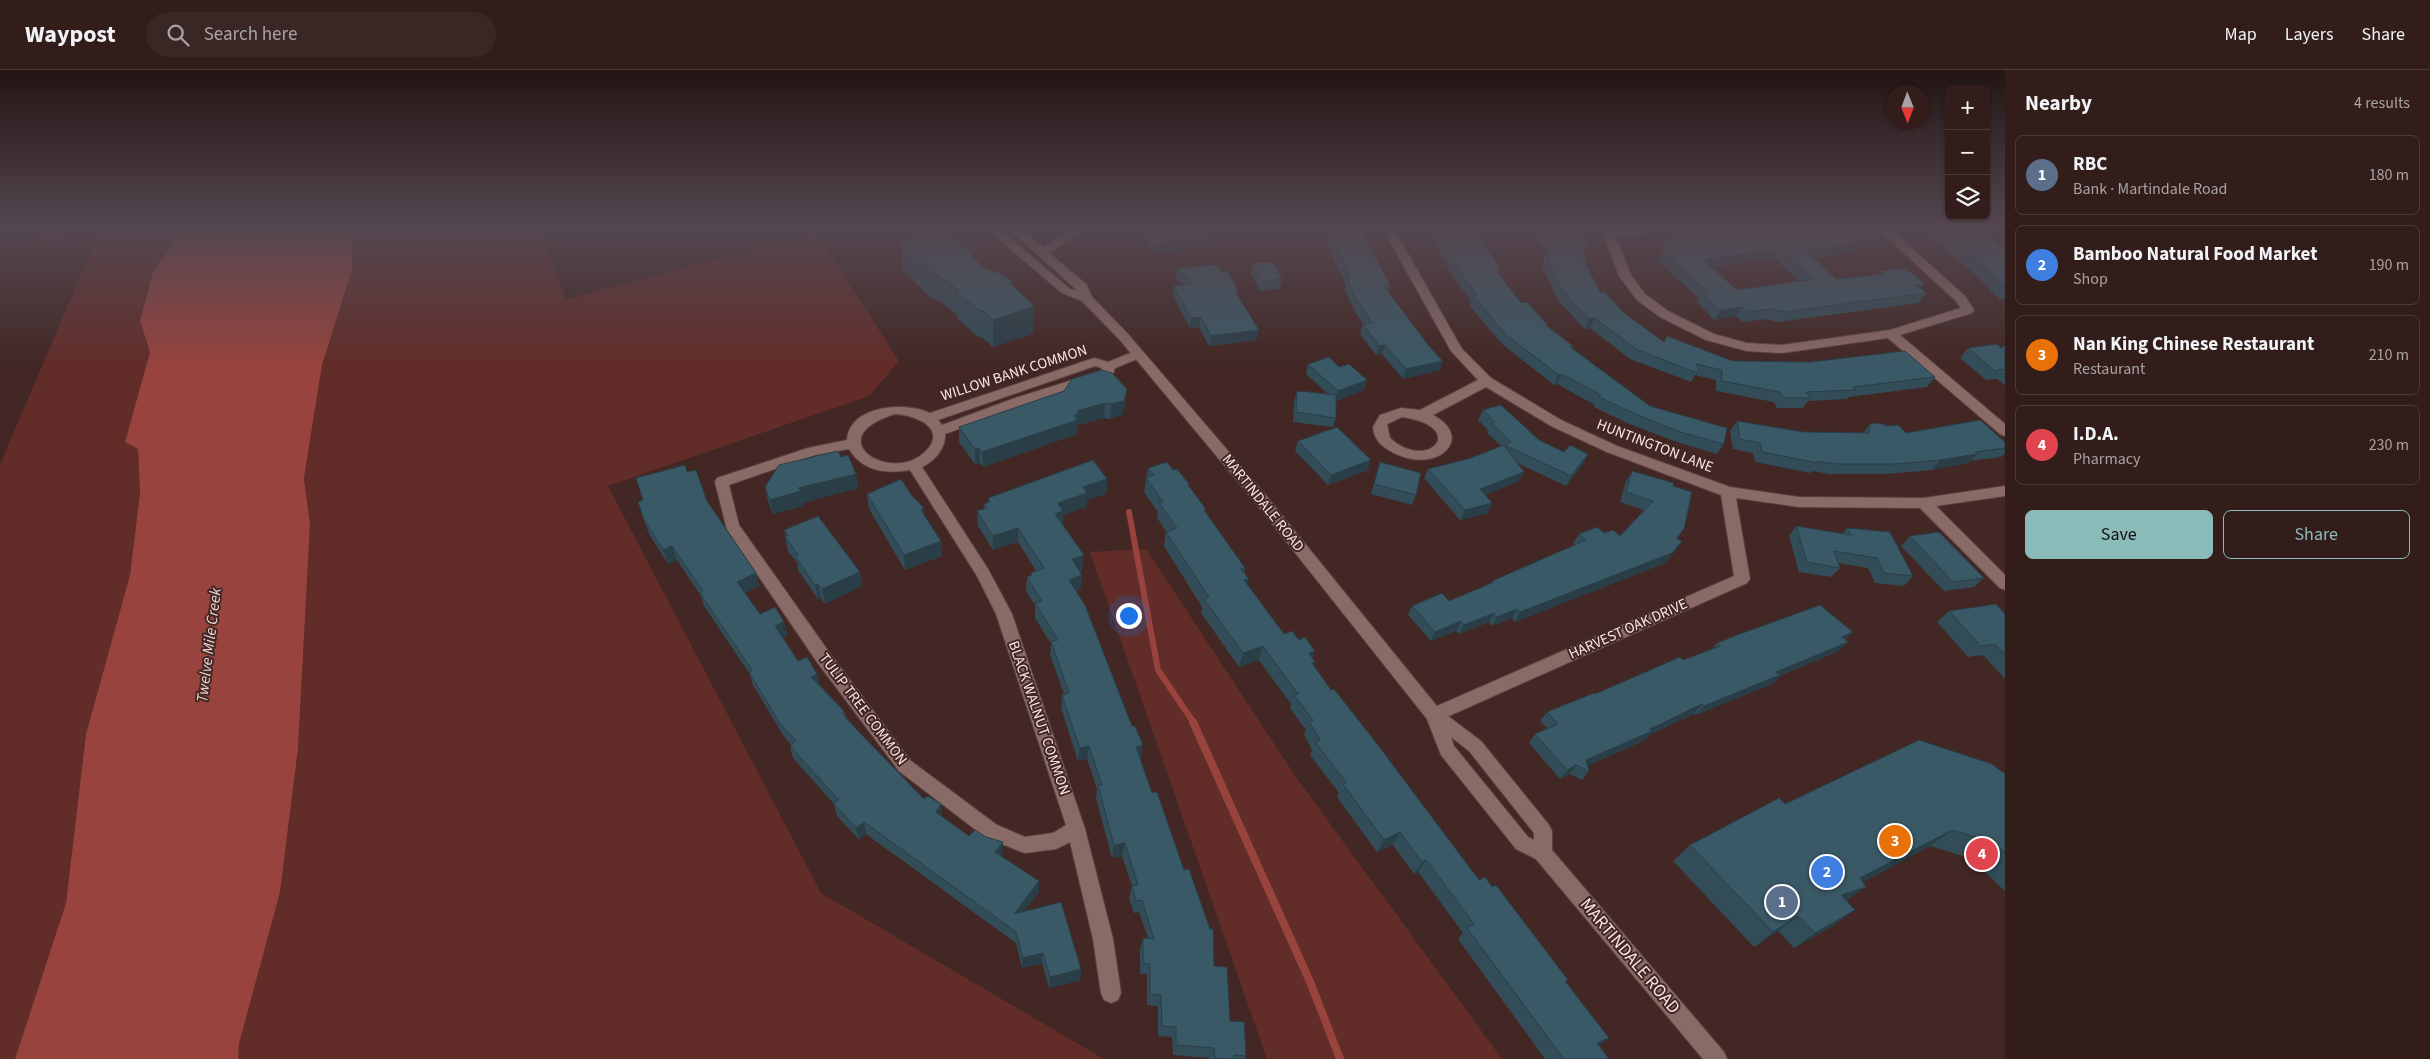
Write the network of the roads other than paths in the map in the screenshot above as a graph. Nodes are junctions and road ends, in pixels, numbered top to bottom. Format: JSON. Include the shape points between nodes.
{"nodes":[{"id":1,"x":1047,"y":275,"type":"edge"},
{"id":2,"x":1069,"y":275,"type":"edge"},
{"id":3,"x":1414,"y":275,"type":"edge"},
{"id":4,"x":1625,"y":275,"type":"edge"},
{"id":5,"x":1934,"y":275,"type":"edge"},
{"id":6,"x":1086,"y":298,"type":"junction"},
{"id":7,"x":1891,"y":334,"type":"junction"},
{"id":8,"x":1138,"y":354,"type":"junction"},
{"id":9,"x":1109,"y":366,"type":"junction"},
{"id":10,"x":1486,"y":381,"type":"junction"},
{"id":11,"x":1422,"y":415,"type":"junction"},
{"id":12,"x":929,"y":418,"type":"junction"},
{"id":13,"x":939,"y":431,"type":"junction"},
{"id":14,"x":2005,"y":431,"type":"edge"},
{"id":15,"x":853,"y":444,"type":"junction"},
{"id":16,"x":914,"y":465,"type":"junction"},
{"id":17,"x":2005,"y":491,"type":"edge"},
{"id":18,"x":1728,"y":492,"type":"junction"},
{"id":19,"x":1924,"y":503,"type":"junction"},
{"id":20,"x":2005,"y":584,"type":"edge"},
{"id":21,"x":1434,"y":715,"type":"junction"},
{"id":22,"x":1076,"y":829,"type":"junction"},
{"id":23,"x":1543,"y":854,"type":"junction"},
{"id":24,"x":1111,"y":993,"type":"dead end"},
{"id":25,"x":1717,"y":1059,"type":"edge"}],
"edges":[{"from":1,"to":6,"type":"street","name":"MARTINDALE ROAD","via":[[1066,291]]},
{"from":2,"to":6,"type":"street","name":"MARTINDALE ROAD","via":[[1083,287]]},
{"from":3,"to":10,"type":"street","name":"HUNTINGTON LANE","via":[[1457,351]]},
{"from":4,"to":7,"type":"street","via":[[1641,297],[1664,314],[1710,337],[1747,347],[1782,348]]},
{"from":5,"to":7,"type":"street","via":[[1961,299],[1968,310]]},
{"from":6,"to":8,"type":"street","name":"MARTINDALE ROAD"},
{"from":7,"to":14,"type":"street"},
{"from":8,"to":9,"type":"street","name":"WILLOW BANK COMMON"},
{"from":8,"to":21,"type":"street","name":"MARTINDALE ROAD","via":[[1259,497]]},
{"from":9,"to":12,"type":"street","name":"WILLOW BANK COMMON","via":[[1095,362]]},
{"from":9,"to":13,"type":"street","name":"WILLOW BANK COMMON","via":[[1107,374]]},
{"from":10,"to":11,"type":"street"},
{"from":10,"to":18,"type":"street","name":"HUNTINGTON LANE","via":[[1556,422],[1612,449]]},
{"from":11,"to":11,"type":"street","via":[[1401,412],[1385,418],[1380,423],[1382,437],[1387,444],[1405,454],[1417,456],[1437,452],[1444,447],[1445,433],[1432,419]]},
{"from":12,"to":13,"type":"street"},
{"from":12,"to":15,"type":"street","via":[[907,410],[880,412],[859,425]]},
{"from":13,"to":16,"type":"street","via":[[939,440],[931,455]]},
{"from":15,"to":16,"type":"street","via":[[864,460],[875,465],[887,468]]},
{"from":15,"to":22,"type":"street","name":"TULIP TREE COMMON","via":[[813,451],[722,482],[732,526],[823,657],[905,766],[991,830],[1025,845],[1056,841]]},
{"from":16,"to":22,"type":"street","name":"BLACK WALNUT COMMON","via":[[983,573],[1004,614]]},
{"from":17,"to":19,"type":"street","name":"HUNTINGTON LANE"},
{"from":18,"to":19,"type":"street","name":"HUNTINGTON LANE","via":[[1800,502]]},
{"from":18,"to":21,"type":"street","name":"HARVEST OAK DRIVE","via":[[1742,579]]},
{"from":19,"to":20,"type":"street"},
{"from":21,"to":23,"type":"street","name":"MARTINDALE ROAD","via":[[1447,750],[1522,843]]},
{"from":21,"to":23,"type":"street","name":"MARTINDALE ROAD","via":[[1475,746],[1543,831]]},
{"from":22,"to":24,"type":"street","name":"BLACK WALNUT COMMON","via":[[1104,939]]},
{"from":23,"to":25,"type":"street","name":"MARTINDALE ROAD"}]}
